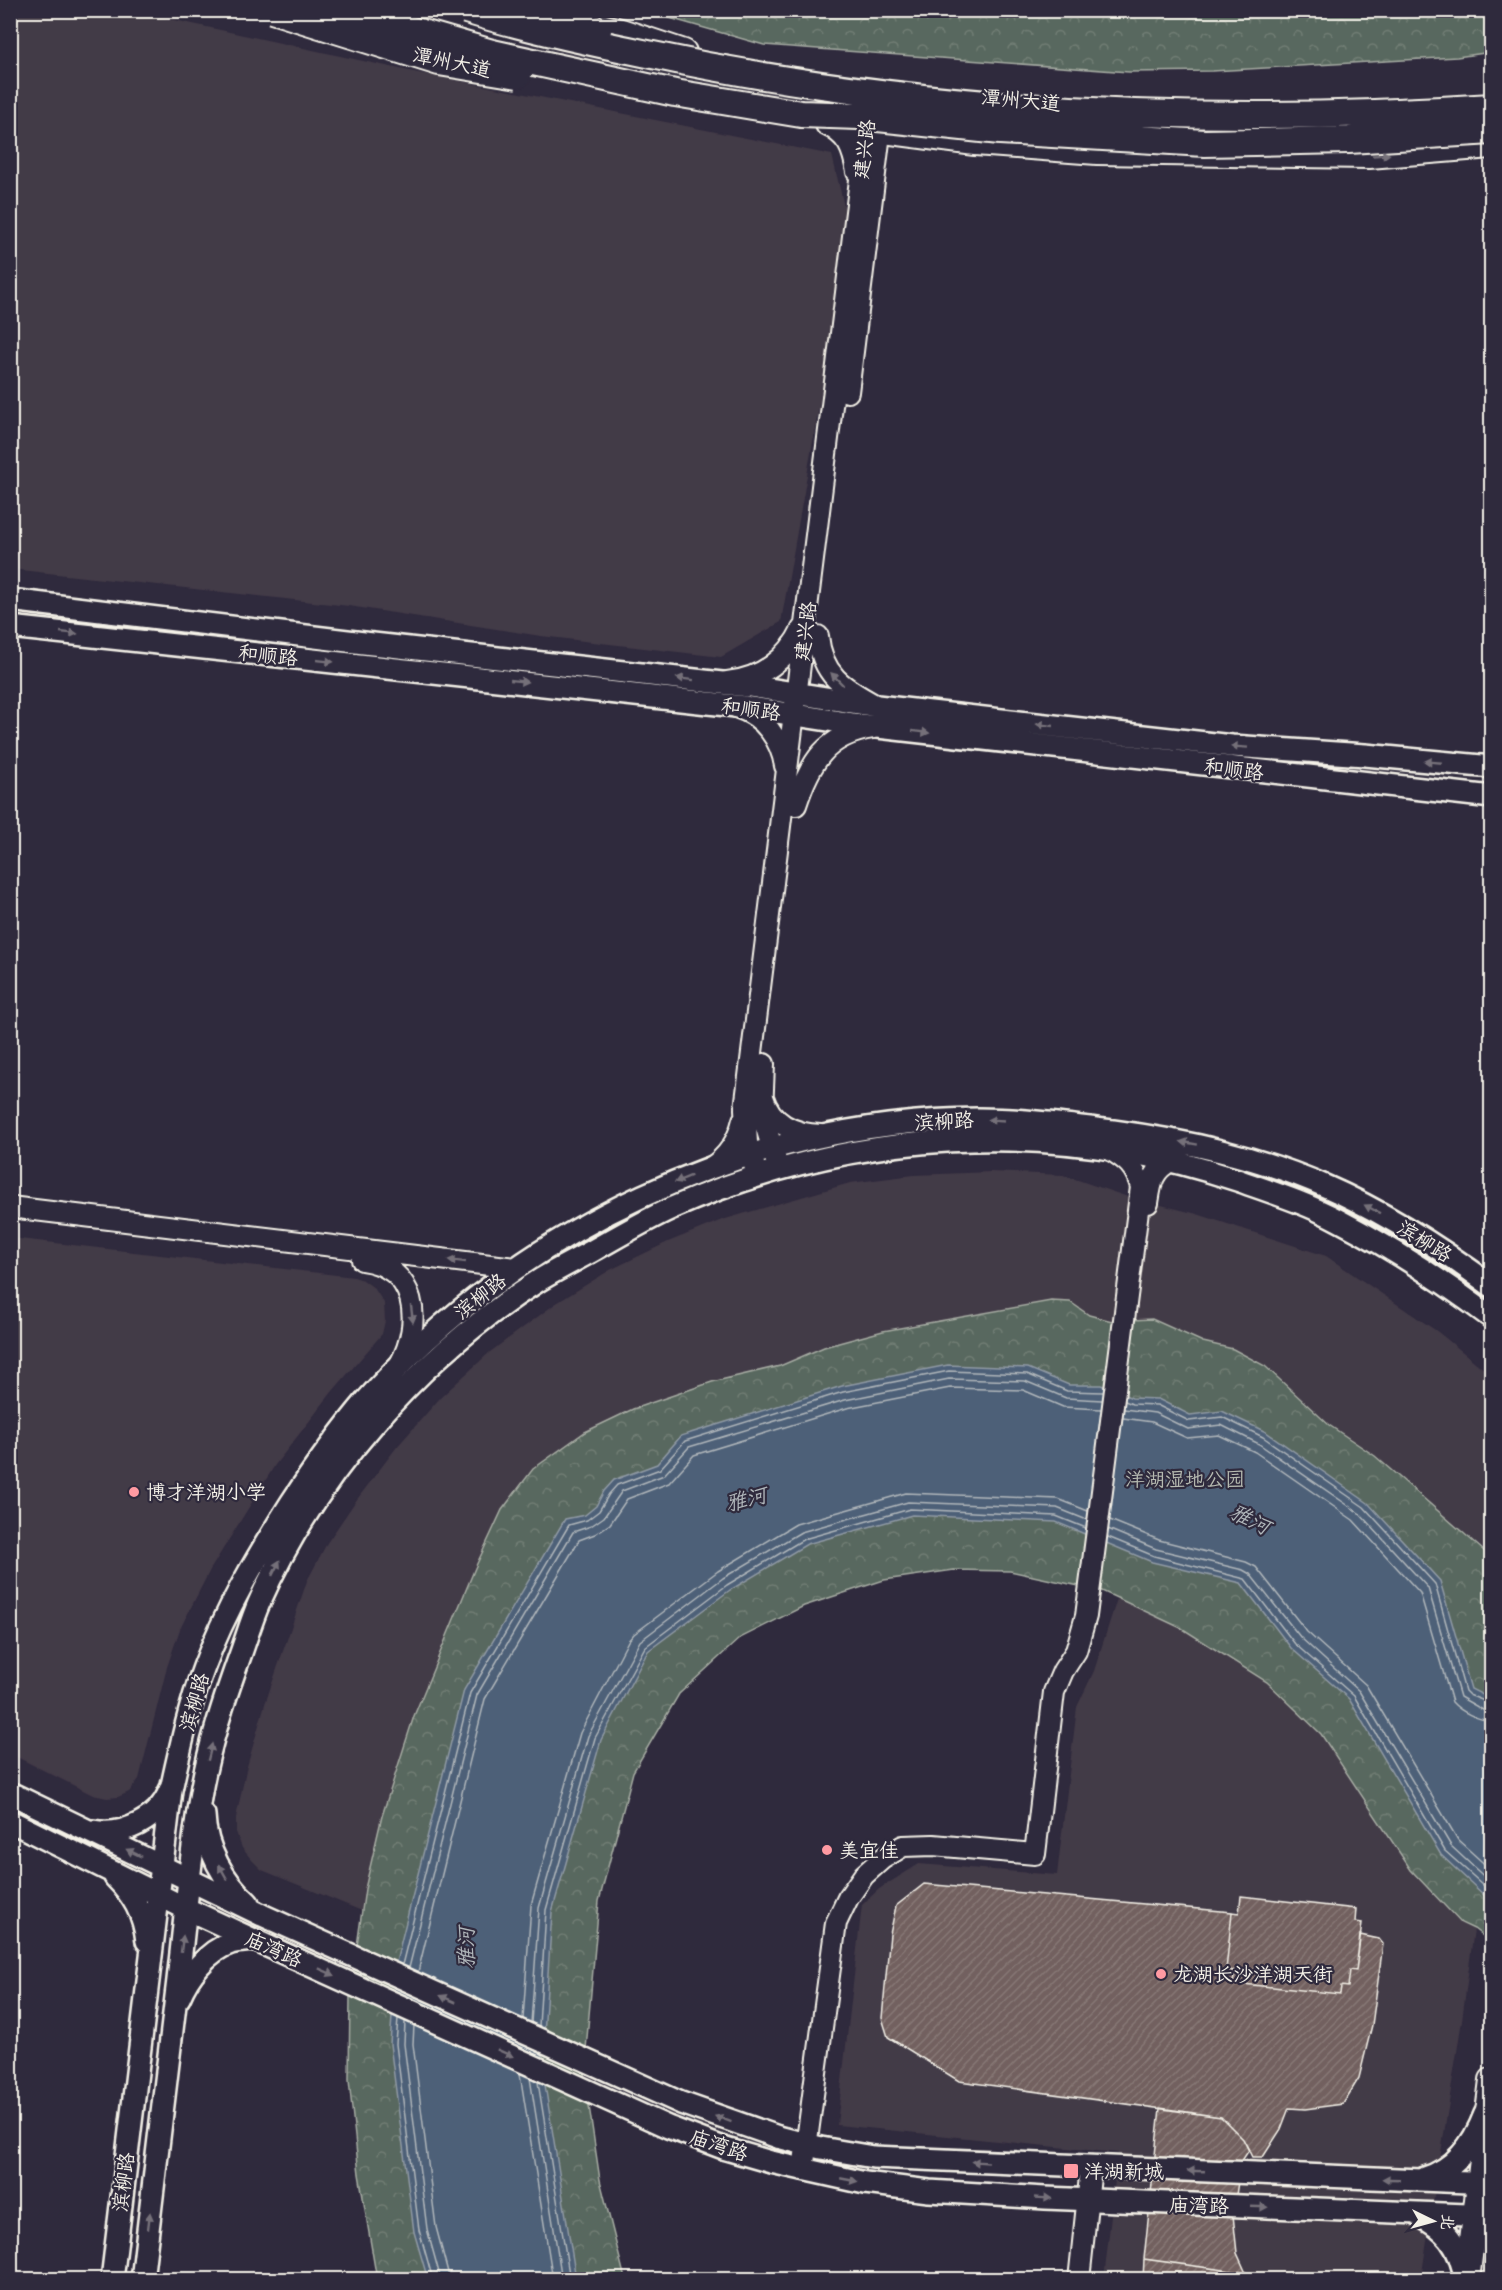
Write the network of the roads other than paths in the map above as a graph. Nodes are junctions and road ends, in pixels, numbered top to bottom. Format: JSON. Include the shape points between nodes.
{"nodes":[{"id":1,"x":272,"y":10,"type":"edge"},
{"id":2,"x":308,"y":10,"type":"edge"},
{"id":3,"x":342,"y":10,"type":"edge"},
{"id":4,"x":466,"y":10,"type":"edge"},
{"id":5,"x":538,"y":10,"type":"edge"},
{"id":6,"x":546,"y":10,"type":"edge"},
{"id":7,"x":682,"y":62,"type":"junction"},
{"id":8,"x":879,"y":86,"type":"junction"},
{"id":9,"x":675,"y":93,"type":"junction"},
{"id":10,"x":1491,"y":100,"type":"edge"},
{"id":11,"x":1491,"y":107,"type":"edge"},
{"id":12,"x":821,"y":122,"type":"junction"},
{"id":13,"x":873,"y":130,"type":"junction"},
{"id":14,"x":1491,"y":131,"type":"edge"},
{"id":15,"x":922,"y":136,"type":"junction"},
{"id":16,"x":1491,"y":146,"type":"edge"},
{"id":17,"x":875,"y":175,"type":"junction"},
{"id":18,"x":858,"y":195,"type":"junction"},
{"id":19,"x":10,"y":600,"type":"edge"},
{"id":20,"x":808,"y":606,"type":"junction"},
{"id":21,"x":10,"y":627,"type":"edge"},
{"id":22,"x":818,"y":636,"type":"junction"},
{"id":23,"x":714,"y":682,"type":"junction"},
{"id":24,"x":724,"y":704,"type":"junction"},
{"id":25,"x":802,"y":706,"type":"junction"},
{"id":26,"x":879,"y":717,"type":"junction"},
{"id":27,"x":1491,"y":767,"type":"edge"},
{"id":28,"x":786,"y":787,"type":"junction"},
{"id":29,"x":1491,"y":797,"type":"edge"},
{"id":30,"x":796,"y":805,"type":"junction"},
{"id":31,"x":762,"y":1091,"type":"junction"},
{"id":32,"x":745,"y":1109,"type":"junction"},
{"id":33,"x":836,"y":1134,"type":"junction"},
{"id":34,"x":1108,"y":1149,"type":"junction"},
{"id":35,"x":751,"y":1155,"type":"junction"},
{"id":36,"x":775,"y":1159,"type":"junction"},
{"id":37,"x":1171,"y":1161,"type":"junction"},
{"id":38,"x":710,"y":1168,"type":"junction"},
{"id":39,"x":757,"y":1175,"type":"junction"},
{"id":40,"x":1145,"y":1187,"type":"junction"},
{"id":41,"x":10,"y":1207,"type":"edge"},
{"id":42,"x":10,"y":1217,"type":"edge"},
{"id":43,"x":515,"y":1268,"type":"junction"},
{"id":44,"x":1487,"y":1280,"type":"edge"},
{"id":45,"x":1491,"y":1318,"type":"edge"},
{"id":46,"x":398,"y":1368,"type":"junction"},
{"id":47,"x":174,"y":1778,"type":"junction"},
{"id":48,"x":202,"y":1786,"type":"junction"},
{"id":49,"x":10,"y":1793,"type":"edge"},
{"id":50,"x":10,"y":1821,"type":"edge"},
{"id":51,"x":85,"y":1829,"type":"junction"},
{"id":52,"x":84,"y":1857,"type":"junction"},
{"id":53,"x":162,"y":1867,"type":"junction"},
{"id":54,"x":190,"y":1880,"type":"junction"},
{"id":55,"x":158,"y":1895,"type":"junction"},
{"id":56,"x":187,"y":1909,"type":"junction"},
{"id":57,"x":262,"y":1915,"type":"junction"},
{"id":58,"x":255,"y":1940,"type":"junction"},
{"id":59,"x":149,"y":1974,"type":"junction"},
{"id":60,"x":175,"y":2010,"type":"junction"},
{"id":61,"x":1491,"y":2080,"type":"edge"},
{"id":62,"x":1488,"y":2108,"type":"junction"},
{"id":63,"x":810,"y":2145,"type":"junction"},
{"id":64,"x":1096,"y":2168,"type":"junction"},
{"id":65,"x":807,"y":2171,"type":"junction"},
{"id":66,"x":1419,"y":2180,"type":"junction"},
{"id":67,"x":1485,"y":2183,"type":"edge"},
{"id":68,"x":1093,"y":2200,"type":"junction"},
{"id":69,"x":1415,"y":2214,"type":"junction"},
{"id":70,"x":1483,"y":2216,"type":"edge"},
{"id":71,"x":112,"y":2280,"type":"edge"},
{"id":72,"x":142,"y":2280,"type":"edge"},
{"id":73,"x":1079,"y":2280,"type":"edge"},
{"id":74,"x":1089,"y":2280,"type":"edge"},
{"id":75,"x":1466,"y":2280,"type":"edge"}],
"edges":[{"from":1,"to":9,"type":"highway","name":"潭州大道","bridge":true,"via":[[439,62],[551,80]]},
{"from":2,"to":12,"type":"main road","name":"潭州大道","via":[[472,56]]},
{"from":3,"to":9,"type":"highway","name":"潭州大道","bridge":true,"via":[[492,53]]},
{"from":4,"to":7,"type":"highway","name":"潭州大道","bridge":true},
{"from":5,"to":8,"type":"main road","name":"潭州大道","via":[[621,31],[718,64]]},
{"from":6,"to":7,"type":"highway","name":"潭州大道","bridge":true},
{"from":7,"to":11,"type":"highway","name":"潭州大道","bridge":true,"via":[[871,92],[1036,109],[1252,116]]},
{"from":8,"to":10,"type":"main road","name":"潭州大道","via":[[1040,103],[1192,109],[1403,106]]},
{"from":8,"to":13,"type":"street","name":"建兴路"},
{"from":9,"to":14,"type":"highway","name":"潭州大道","bridge":true,"via":[[801,114],[1194,142],[1348,140]]},
{"from":12,"to":13,"type":"main road","name":"潭州大道"},
{"from":12,"to":18,"type":"street","via":[[847,139],[854,155]]},
{"from":13,"to":15,"type":"main road","name":"潭州大道"},
{"from":13,"to":17,"type":"street"},
{"from":13,"to":18,"type":"street","name":"建兴路"},
{"from":15,"to":16,"type":"main road","name":"潭州大道","one_way":true,"via":[[1097,152],[1188,154],[1369,156]]},
{"from":15,"to":17,"type":"street","via":[[894,146]]},
{"from":17,"to":22,"type":"street"},
{"from":18,"to":20,"type":"street","name":"建兴路"},
{"from":23,"to":19,"type":"main road","name":"和顺路","one_way":true},
{"from":20,"to":23,"type":"street","via":[[795,644],[775,664],[747,678]]},
{"from":20,"to":25,"type":"street","name":"建兴路"},
{"from":21,"to":24,"type":"main road","name":"和顺路","one_way":true},
{"from":22,"to":25,"type":"street"},
{"from":26,"to":22,"type":"street","one_way":true,"via":[[832,675],[820,654]]},
{"from":23,"to":25,"type":"main road","name":"和顺路"},
{"from":24,"to":25,"type":"main road","name":"和顺路"},
{"from":24,"to":28,"type":"street","via":[[750,714],[769,729],[783,755]]},
{"from":25,"to":26,"type":"main road","name":"和顺路"},
{"from":25,"to":28,"type":"street","name":"建兴路"},
{"from":25,"to":30,"type":"street"},
{"from":27,"to":26,"type":"main road","name":"和顺路","one_way":true},
{"from":26,"to":29,"type":"main road","name":"和顺路","one_way":true},
{"from":26,"to":30,"type":"street","via":[[823,751],[803,783]]},
{"from":28,"to":32,"type":"street","name":"建兴路"},
{"from":30,"to":31,"type":"street"},
{"from":31,"to":33,"type":"street","via":[[772,1115],[792,1130]]},
{"from":31,"to":36,"type":"street","via":[[762,1114]]},
{"from":32,"to":35,"type":"street","name":"建兴路"},
{"from":32,"to":38,"type":"street","via":[[732,1149]]},
{"from":33,"to":36,"type":"main road","name":"滨柳路"},
{"from":44,"to":33,"type":"main road","name":"滨柳路","one_way":true,"via":[[1437,1246],[1328,1187],[1285,1169],[1196,1144],[1054,1123],[980,1119],[911,1123]]},
{"from":34,"to":36,"type":"main road","name":"滨柳路","via":[[972,1139]]},
{"from":34,"to":37,"type":"main road","name":"滨柳路"},
{"from":34,"to":40,"type":"street","via":[[1126,1160]]},
{"from":35,"to":36,"type":"main road","name":"滨柳路"},
{"from":35,"to":38,"type":"main road","name":"滨柳路"},
{"from":35,"to":39,"type":"street","name":"建兴路"},
{"from":36,"to":39,"type":"main road","name":"滨柳路"},
{"from":37,"to":40,"type":"street","via":[[1157,1170]]},
{"from":37,"to":45,"type":"main road","name":"滨柳路","via":[[1332,1216],[1394,1250]]},
{"from":38,"to":43,"type":"main road","name":"滨柳路","one_way":true,"via":[[644,1195]]},
{"from":48,"to":39,"type":"main road","name":"滨柳路","one_way":true,"via":[[223,1703],[258,1606],[284,1552],[317,1497],[391,1404],[434,1361],[537,1281],[667,1210]]},
{"from":40,"to":63,"type":"street","via":[[1086,1616],[1060,1704],[1042,1862],[905,1853],[868,1881],[852,1902],[843,1925]]},
{"from":43,"to":41,"type":"street","one_way":true},
{"from":42,"to":46,"type":"street","one_way":true,"via":[[385,1265],[405,1284],[414,1321],[412,1337]]},
{"from":43,"to":46,"type":"main road","name":"滨柳路"},
{"from":46,"to":47,"type":"main road","name":"滨柳路","via":[[313,1470],[235,1599],[204,1665]]},
{"from":47,"to":51,"type":"main road","via":[[158,1810],[141,1822],[122,1831]]},
{"from":47,"to":53,"type":"main road","name":"滨柳路"},
{"from":48,"to":54,"type":"main road","name":"滨柳路"},
{"from":57,"to":48,"type":"main road","one_way":true,"via":[[236,1892],[221,1870],[204,1820]]},
{"from":49,"to":51,"type":"main road","name":"庙湾路"},
{"from":50,"to":52,"type":"main road","name":"庙湾路"},
{"from":53,"to":51,"type":"main road","name":"庙湾路","one_way":true},
{"from":52,"to":55,"type":"main road","name":"庙湾路"},
{"from":52,"to":59,"type":"main road","via":[[131,1893],[147,1936]]},
{"from":53,"to":54,"type":"main road","name":"庙湾路"},
{"from":53,"to":55,"type":"main road","name":"滨柳路"},
{"from":54,"to":56,"type":"main road","name":"滨柳路"},
{"from":54,"to":57,"type":"main road","name":"庙湾路"},
{"from":55,"to":56,"type":"main road","name":"庙湾路"},
{"from":55,"to":59,"type":"main road","name":"滨柳路"},
{"from":56,"to":58,"type":"main road","name":"庙湾路"},
{"from":60,"to":56,"type":"main road","name":"滨柳路","one_way":true},
{"from":63,"to":57,"type":"main road","name":"庙湾路","one_way":true,"bridge":true,"via":[[681,2103]]},
{"from":58,"to":60,"type":"main road","via":[[230,1944],[211,1953],[183,1988]]},
{"from":58,"to":65,"type":"main road","name":"庙湾路","one_way":true,"bridge":true,"via":[[668,2127],[726,2149]]},
{"from":59,"to":71,"type":"main road","name":"滨柳路"},
{"from":72,"to":60,"type":"main road","name":"滨柳路","one_way":true},
{"from":61,"to":62,"type":"main road"},
{"from":62,"to":66,"type":"main road","via":[[1476,2135],[1459,2158],[1434,2176]]},
{"from":62,"to":67,"type":"main road"},
{"from":64,"to":63,"type":"main road","name":"庙湾路","one_way":true,"via":[[873,2157]]},
{"from":63,"to":65,"type":"street"},
{"from":66,"to":64,"type":"main road","name":"庙湾路","one_way":true},
{"from":64,"to":68,"type":"street"},
{"from":65,"to":68,"type":"main road","name":"庙湾路","one_way":true,"via":[[929,2191]]},
{"from":66,"to":67,"type":"main road","name":"庙湾路"},
{"from":67,"to":70,"type":"main road"},
{"from":68,"to":69,"type":"main road","name":"庙湾路","one_way":true},
{"from":68,"to":73,"type":"street"},
{"from":68,"to":74,"type":"street"},
{"from":69,"to":70,"type":"main road","name":"庙湾路"},
{"from":69,"to":75,"type":"main road","via":[[1449,2236],[1458,2248]]},
{"from":70,"to":75,"type":"main road"}]}
